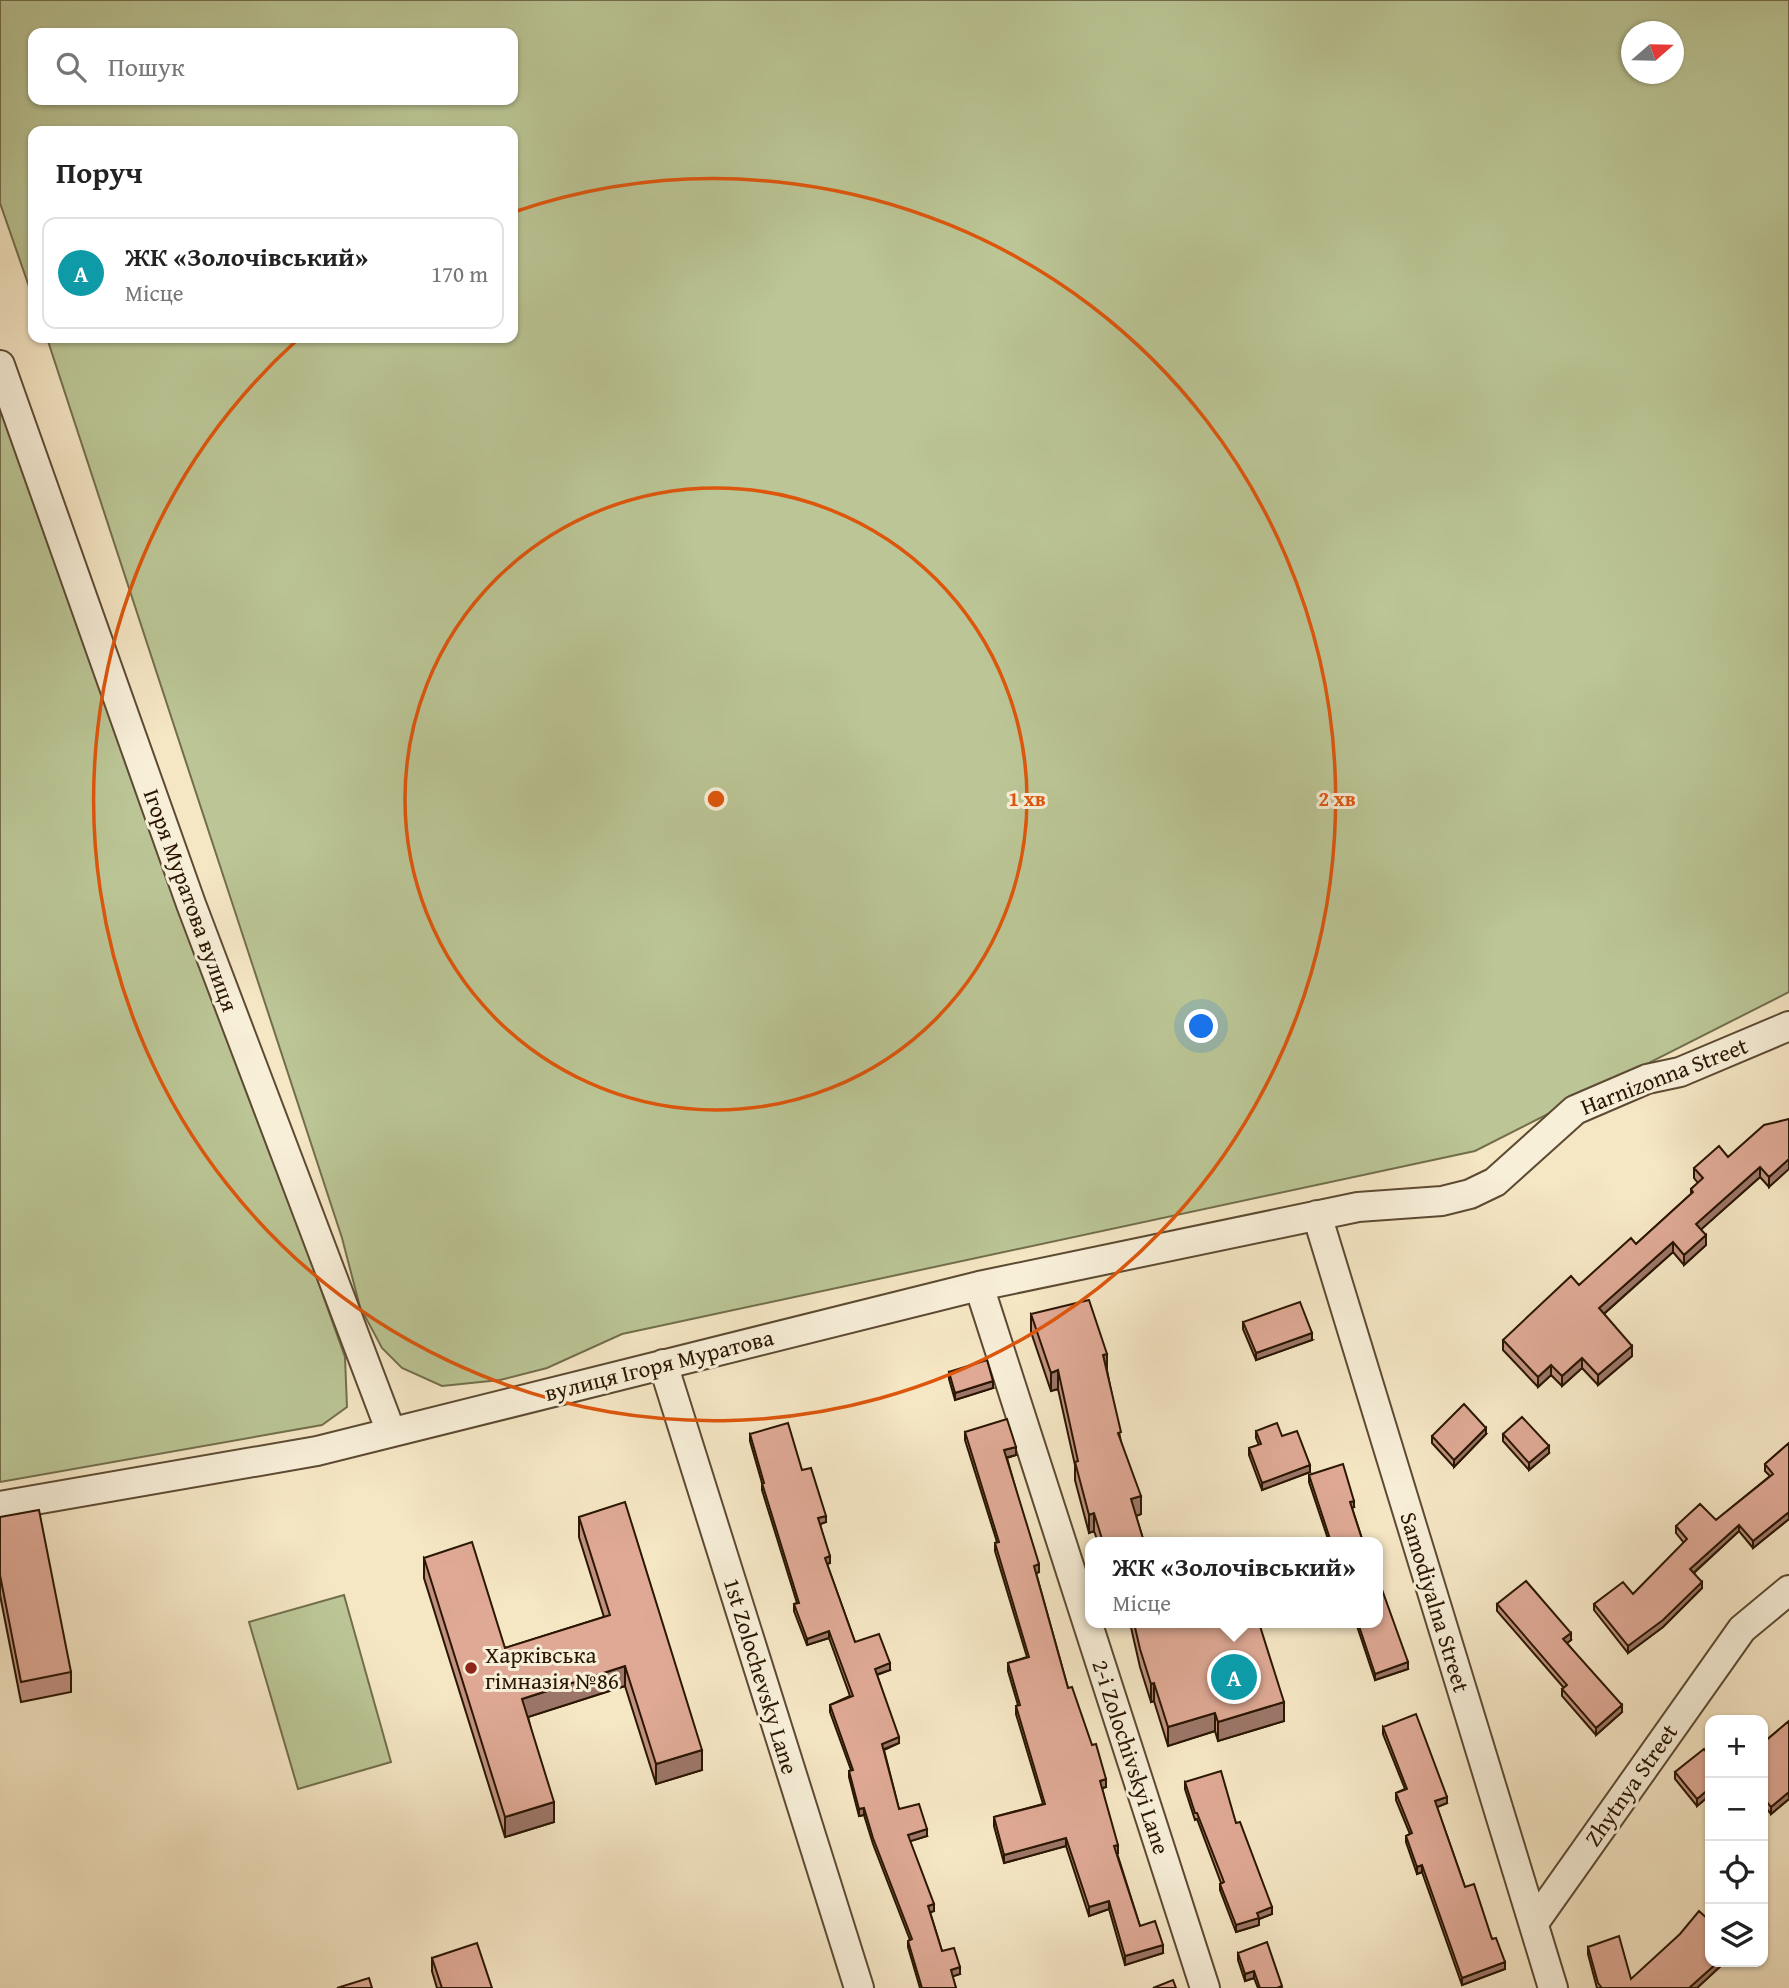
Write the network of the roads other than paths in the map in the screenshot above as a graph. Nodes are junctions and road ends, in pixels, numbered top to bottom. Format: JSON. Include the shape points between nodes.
{"nodes":[{"id":1,"x":0,"y":365,"type":"edge"},
{"id":2,"x":1789,"y":1026,"type":"edge"},
{"id":3,"x":1317,"y":1215,"type":"junction"},
{"id":4,"x":979,"y":1286,"type":"junction"},
{"id":5,"x":663,"y":1364,"type":"junction"},
{"id":6,"x":391,"y":1432,"type":"junction"},
{"id":7,"x":0,"y":1506,"type":"edge"},
{"id":8,"x":1789,"y":1590,"type":"edge"},
{"id":9,"x":1085,"y":1615,"type":"edge"},
{"id":10,"x":1089,"y":1628,"type":"edge"},
{"id":11,"x":1534,"y":1923,"type":"junction"},
{"id":12,"x":859,"y":1988,"type":"edge"},
{"id":13,"x":1205,"y":1988,"type":"edge"},
{"id":14,"x":1553,"y":1988,"type":"edge"}],
"edges":[{"from":1,"to":6,"type":"street","name":"Ігоря Муратова вулиця","via":[[191,904]]},
{"from":2,"to":3,"type":"street","name":"Harnizonna Street","via":[[1575,1110],[1495,1182],[1470,1194]]},
{"from":3,"to":4,"type":"street","name":"вулиця Ігоря Муратова"},
{"from":3,"to":11,"type":"street","name":"Samodiyalna Street"},
{"from":4,"to":5,"type":"street","name":"вулиця Ігоря Муратова"},
{"from":4,"to":9,"type":"street","name":"2-i Zolochivskyi Lane"},
{"from":5,"to":6,"type":"street","name":"вулиця Ігоря Муратова"},
{"from":5,"to":12,"type":"street","name":"1st Zolochevsky Lane"},
{"from":6,"to":7,"type":"street","name":"вулиця Ігоря Муратова","via":[[317,1451]]},
{"from":8,"to":11,"type":"street","name":"Zhytnya Street","via":[[1742,1629]]},
{"from":10,"to":13,"type":"street","name":"2-i Zolochivskyi Lane"},
{"from":11,"to":14,"type":"street","name":"Samodiyalna Street"}]}
